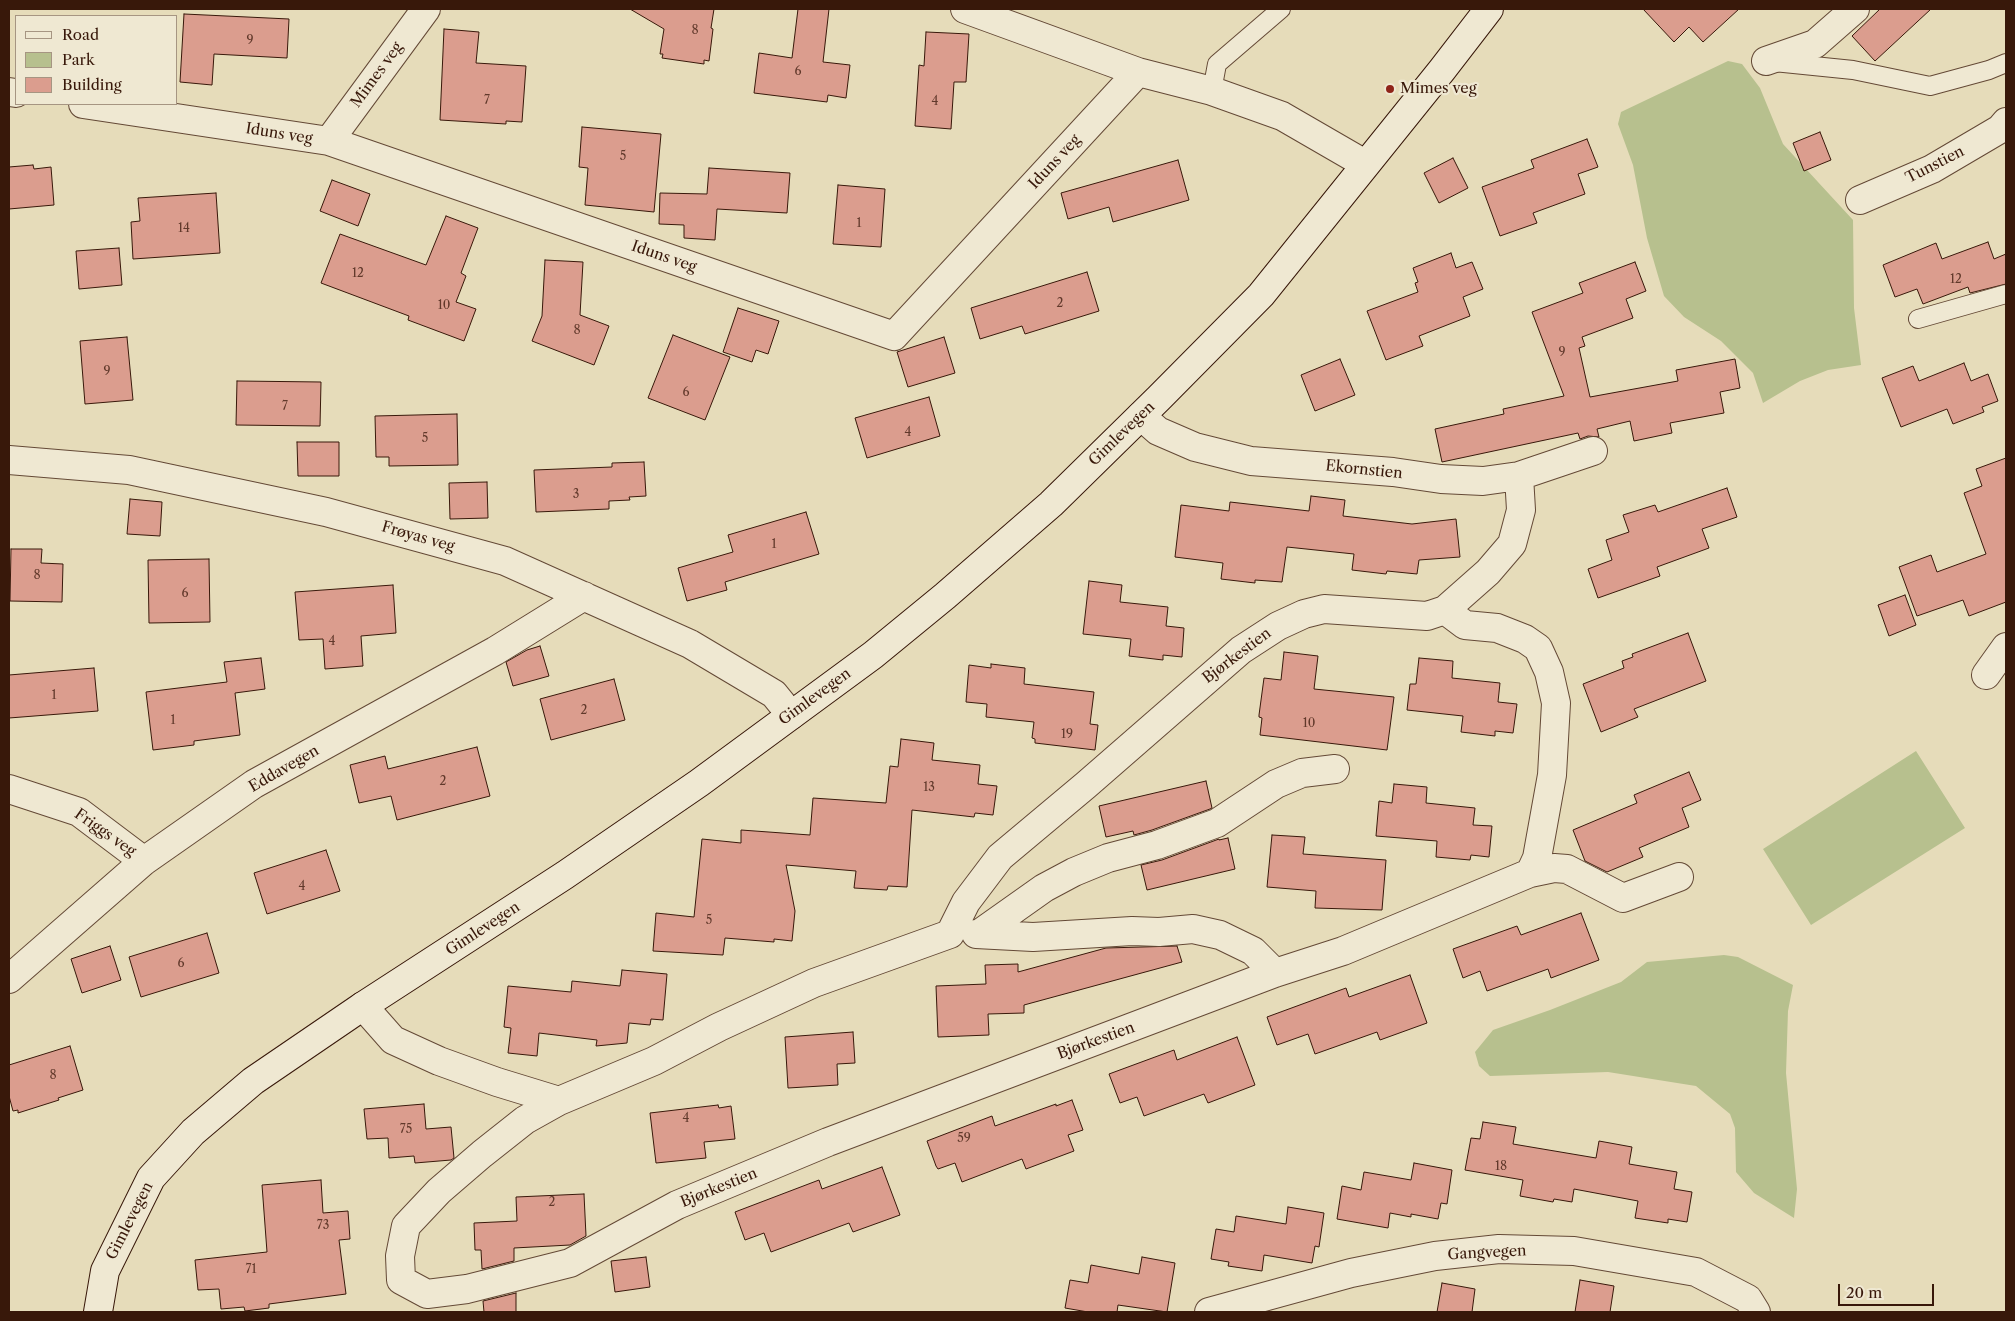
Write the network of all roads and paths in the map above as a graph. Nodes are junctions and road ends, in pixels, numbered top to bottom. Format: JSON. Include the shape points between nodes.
{"nodes":[{"id":1,"x":426,"y":9,"type":"edge"},
{"id":2,"x":965,"y":9,"type":"edge"},
{"id":3,"x":1281,"y":9,"type":"edge"},
{"id":4,"x":1489,"y":9,"type":"edge"},
{"id":5,"x":1856,"y":9,"type":"edge"},
{"id":6,"x":1766,"y":61,"type":"joint"},
{"id":7,"x":2006,"y":63,"type":"edge"},
{"id":8,"x":1138,"y":72,"type":"junction"},
{"id":9,"x":1212,"y":91,"type":"junction"},
{"id":10,"x":91,"y":105,"type":"edge"},
{"id":11,"x":2006,"y":122,"type":"edge"},
{"id":12,"x":329,"y":141,"type":"junction"},
{"id":13,"x":1365,"y":164,"type":"junction"},
{"id":14,"x":1860,"y":200,"type":"dead end"},
{"id":15,"x":2006,"y":294,"type":"edge"},
{"id":16,"x":1918,"y":319,"type":"dead end"},
{"id":17,"x":1141,"y":416,"type":"junction"},
{"id":18,"x":1593,"y":451,"type":"dead end"},
{"id":19,"x":9,"y":460,"type":"edge"},
{"id":20,"x":1519,"y":476,"type":"junction"},
{"id":21,"x":584,"y":596,"type":"junction"},
{"id":22,"x":1445,"y":610,"type":"junction"},
{"id":23,"x":2006,"y":648,"type":"edge"},
{"id":24,"x":1986,"y":675,"type":"dead end"},
{"id":25,"x":790,"y":715,"type":"junction"},
{"id":26,"x":1335,"y":769,"type":"dead end"},
{"id":27,"x":9,"y":789,"type":"edge"},
{"id":28,"x":144,"y":861,"type":"junction"},
{"id":29,"x":1530,"y":873,"type":"junction"},
{"id":30,"x":1679,"y":878,"type":"dead end"},
{"id":31,"x":950,"y":934,"type":"junction"},
{"id":32,"x":979,"y":934,"type":"junction"},
{"id":33,"x":1275,"y":973,"type":"junction"},
{"id":34,"x":9,"y":978,"type":"edge"},
{"id":35,"x":363,"y":1006,"type":"junction"},
{"id":36,"x":559,"y":1101,"type":"junction"},
{"id":37,"x":1264,"y":1305,"type":"edge"},
{"id":38,"x":98,"y":1312,"type":"edge"},
{"id":39,"x":1209,"y":1312,"type":"edge"},
{"id":40,"x":1756,"y":1312,"type":"edge"}],
"edges":[{"from":1,"to":12,"type":"street","name":"Mimes veg"},
{"from":2,"to":8,"type":"street"},
{"from":3,"to":9,"type":"lane","via":[[1217,64]]},
{"from":4,"to":13,"type":"street","name":"Gimlevegen"},
{"from":5,"to":6,"type":"street","via":[[1815,44]]},
{"from":6,"to":7,"type":"lane","via":[[1852,70],[1930,86]]},
{"from":8,"to":9,"type":"street"},
{"from":8,"to":12,"type":"street","name":"Iduns veg","via":[[894,336]]},
{"from":9,"to":13,"type":"street","via":[[1282,116]]},
{"from":10,"to":12,"type":"street","name":"Iduns veg"},
{"from":11,"to":14,"type":"street","name":"Tunstien","via":[[1932,169]]},
{"from":13,"to":17,"type":"street","name":"Gimlevegen","via":[[1262,295]]},
{"from":15,"to":16,"type":"lane"},
{"from":17,"to":20,"type":"street","name":"Ekornstien","via":[[1158,431],[1195,447],[1251,461],[1441,479],[1483,481]]},
{"from":17,"to":25,"type":"street","name":"Gimlevegen","via":[[1051,504],[953,590],[873,655]]},
{"from":18,"to":20,"type":"street","name":"Ekornstien"},
{"from":19,"to":21,"type":"street","name":"Frøyas veg","via":[[129,470],[326,512],[505,562]]},
{"from":20,"to":22,"type":"street","name":"Bjørkestien","via":[[1522,510],[1512,544],[1488,572]]},
{"from":21,"to":25,"type":"street","name":"Frøyas veg","via":[[690,644],[774,694]]},
{"from":21,"to":28,"type":"street","name":"Eddavegen","via":[[495,651],[254,784]]},
{"from":22,"to":29,"type":"street","via":[[1465,626],[1497,628],[1525,639],[1538,648],[1550,672],[1556,703],[1552,775],[1537,858]]},
{"from":22,"to":31,"type":"street","name":"Bjørkestien","via":[[1427,616],[1324,609],[1278,626],[1242,650],[1000,857],[966,902]]},
{"from":23,"to":24,"type":"street"},
{"from":25,"to":35,"type":"street","name":"Gimlevegen","via":[[699,783],[565,875]]},
{"from":26,"to":32,"type":"street","via":[[1302,773],[1276,784],[1217,823],[1074,872],[1044,888]]},
{"from":27,"to":28,"type":"street","name":"Friggs veg","via":[[79,812]]},
{"from":28,"to":34,"type":"street","name":"Eddavegen"},
{"from":29,"to":30,"type":"street","name":"Bjørkestien","via":[[1554,868],[1567,870],[1623,898]]},
{"from":29,"to":33,"type":"street","name":"Bjørkestien","via":[[1343,951]]},
{"from":31,"to":32,"type":"street","name":"Bjørkestien"},
{"from":31,"to":36,"type":"street","name":"Bjørkestien","via":[[814,983],[654,1061]]},
{"from":32,"to":33,"type":"street","name":"Bjørkestien","via":[[1033,937],[1193,929],[1220,935],[1253,951]]},
{"from":33,"to":36,"type":"street","name":"Bjørkestien","via":[[820,1146],[677,1205],[570,1263],[467,1289],[427,1294],[401,1280],[400,1256],[406,1226],[482,1154],[525,1120]]},
{"from":35,"to":36,"type":"street","via":[[393,1040],[439,1061]]},
{"from":35,"to":38,"type":"street","name":"Gimlevegen","via":[[252,1080],[193,1132],[151,1178],[105,1272]]},
{"from":37,"to":39,"type":"street","name":"Gangvegen"},
{"from":37,"to":40,"type":"street","name":"Gangvegen","via":[[1351,1273],[1435,1256],[1499,1249],[1574,1251],[1696,1272],[1748,1299]]}]}
